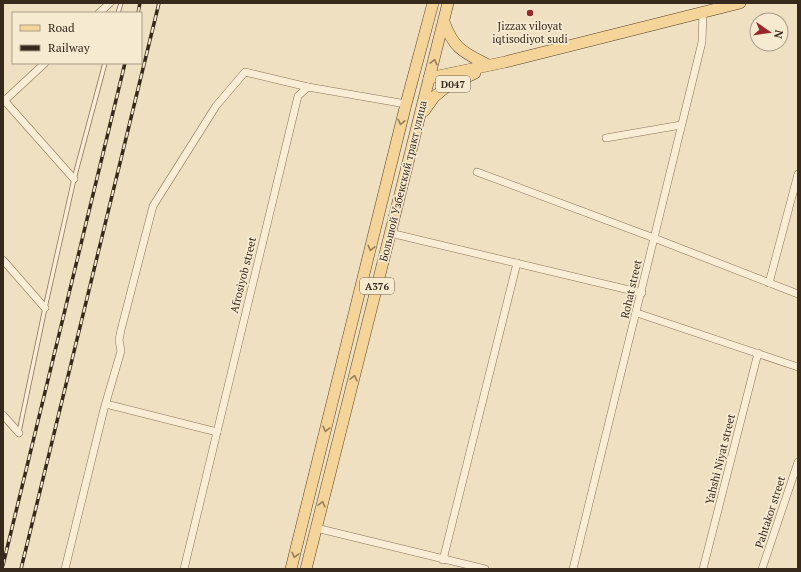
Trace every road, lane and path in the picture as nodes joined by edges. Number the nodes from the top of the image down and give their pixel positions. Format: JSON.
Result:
{"nodes":[{"id":1,"x":110,"y":3,"type":"edge"},
{"id":2,"x":433,"y":3,"type":"edge"},
{"id":3,"x":448,"y":3,"type":"edge"},
{"id":4,"x":740,"y":3,"type":"edge"},
{"id":5,"x":100,"y":12,"type":"edge"},
{"id":6,"x":703,"y":12,"type":"junction"},
{"id":7,"x":444,"y":22,"type":"junction"},
{"id":8,"x":44,"y":64,"type":"edge"},
{"id":9,"x":105,"y":64,"type":"edge"},
{"id":10,"x":492,"y":64,"type":"junction"},
{"id":11,"x":429,"y":78,"type":"junction"},
{"id":12,"x":308,"y":87,"type":"junction"},
{"id":13,"x":4,"y":100,"type":"edge"},
{"id":14,"x":406,"y":104,"type":"junction"},
{"id":15,"x":420,"y":116,"type":"junction"},
{"id":16,"x":681,"y":125,"type":"junction"},
{"id":17,"x":606,"y":138,"type":"dead end"},
{"id":18,"x":477,"y":172,"type":"dead end"},
{"id":19,"x":798,"y":174,"type":"edge"},
{"id":20,"x":74,"y":179,"type":"junction"},
{"id":21,"x":390,"y":233,"type":"junction"},
{"id":22,"x":654,"y":238,"type":"junction"},
{"id":23,"x":3,"y":260,"type":"edge"},
{"id":24,"x":517,"y":263,"type":"junction"},
{"id":25,"x":769,"y":283,"type":"junction"},
{"id":26,"x":642,"y":292,"type":"junction"},
{"id":27,"x":798,"y":294,"type":"edge"},
{"id":28,"x":45,"y":308,"type":"junction"},
{"id":29,"x":637,"y":313,"type":"junction"},
{"id":30,"x":758,"y":353,"type":"junction"},
{"id":31,"x":798,"y":367,"type":"edge"},
{"id":32,"x":106,"y":404,"type":"junction"},
{"id":33,"x":3,"y":415,"type":"edge"},
{"id":34,"x":217,"y":432,"type":"junction"},
{"id":35,"x":19,"y":434,"type":"joint"},
{"id":36,"x":798,"y":462,"type":"edge"},
{"id":37,"x":316,"y":528,"type":"junction"},
{"id":38,"x":443,"y":560,"type":"junction"},
{"id":39,"x":65,"y":569,"type":"edge"},
{"id":40,"x":184,"y":569,"type":"edge"},
{"id":41,"x":291,"y":569,"type":"edge"},
{"id":42,"x":306,"y":569,"type":"edge"},
{"id":43,"x":485,"y":569,"type":"edge"},
{"id":44,"x":573,"y":569,"type":"edge"},
{"id":45,"x":703,"y":569,"type":"edge"},
{"id":46,"x":762,"y":569,"type":"edge"}],
"edges":[{"from":1,"to":5,"type":"street"},
{"from":2,"to":14,"type":"main road","name":"Большой Узбекский тракт улица"},
{"from":3,"to":7,"type":"main road","name":"Большой Узбекский тракт улица","number":"A376"},
{"from":4,"to":6,"type":"main road","number":"D047"},
{"from":6,"to":10,"type":"main road","number":"D047"},
{"from":6,"to":16,"type":"street","name":"Rohat street"},
{"from":7,"to":10,"type":"main road"},
{"from":11,"to":7,"type":"main road","name":"Большой Узбекский тракт улица","number":"A376","one_way":true},
{"from":8,"to":13,"type":"street"},
{"from":9,"to":20,"type":"lane"},
{"from":10,"to":11,"type":"main road","number":"D047"},
{"from":10,"to":15,"type":"main road","number":"D047"},
{"from":11,"to":15,"type":"main road","name":"Большой Узбекский тракт улица","number":"A376"},
{"from":12,"to":14,"type":"street"},
{"from":12,"to":32,"type":"street"},
{"from":12,"to":34,"type":"street","name":"Afrosiyob street"},
{"from":13,"to":20,"type":"street"},
{"from":14,"to":41,"type":"main road","name":"Большой Узбекский тракт улица","one_way":true},
{"from":15,"to":21,"type":"main road","name":"Большой Узбекский тракт улица","number":"A376"},
{"from":16,"to":17,"type":"street"},
{"from":16,"to":22,"type":"street","name":"Rohat street"},
{"from":18,"to":22,"type":"street"},
{"from":19,"to":25,"type":"street"},
{"from":20,"to":28,"type":"lane"},
{"from":21,"to":24,"type":"street"},
{"from":37,"to":21,"type":"main road","name":"Большой Узбекский тракт улица","number":"A376","one_way":true},
{"from":22,"to":25,"type":"street"},
{"from":22,"to":26,"type":"street","name":"Rohat street"},
{"from":23,"to":28,"type":"street"},
{"from":24,"to":26,"type":"street"},
{"from":24,"to":38,"type":"street"},
{"from":25,"to":27,"type":"street"},
{"from":26,"to":29,"type":"street","name":"Rohat street"},
{"from":28,"to":35,"type":"lane"},
{"from":29,"to":30,"type":"street"},
{"from":29,"to":44,"type":"street","name":"Rohat street"},
{"from":30,"to":31,"type":"street"},
{"from":30,"to":45,"type":"street","name":"Yahshi Niyat street"},
{"from":32,"to":34,"type":"street"},
{"from":32,"to":39,"type":"street"},
{"from":33,"to":35,"type":"street"},
{"from":34,"to":40,"type":"street","name":"Afrosiyob street"},
{"from":36,"to":46,"type":"street","name":"Pahtakor street"},
{"from":37,"to":38,"type":"street"},
{"from":37,"to":42,"type":"main road","name":"Большой Узбекский тракт улица","number":"A376"},
{"from":38,"to":43,"type":"street"}]}
